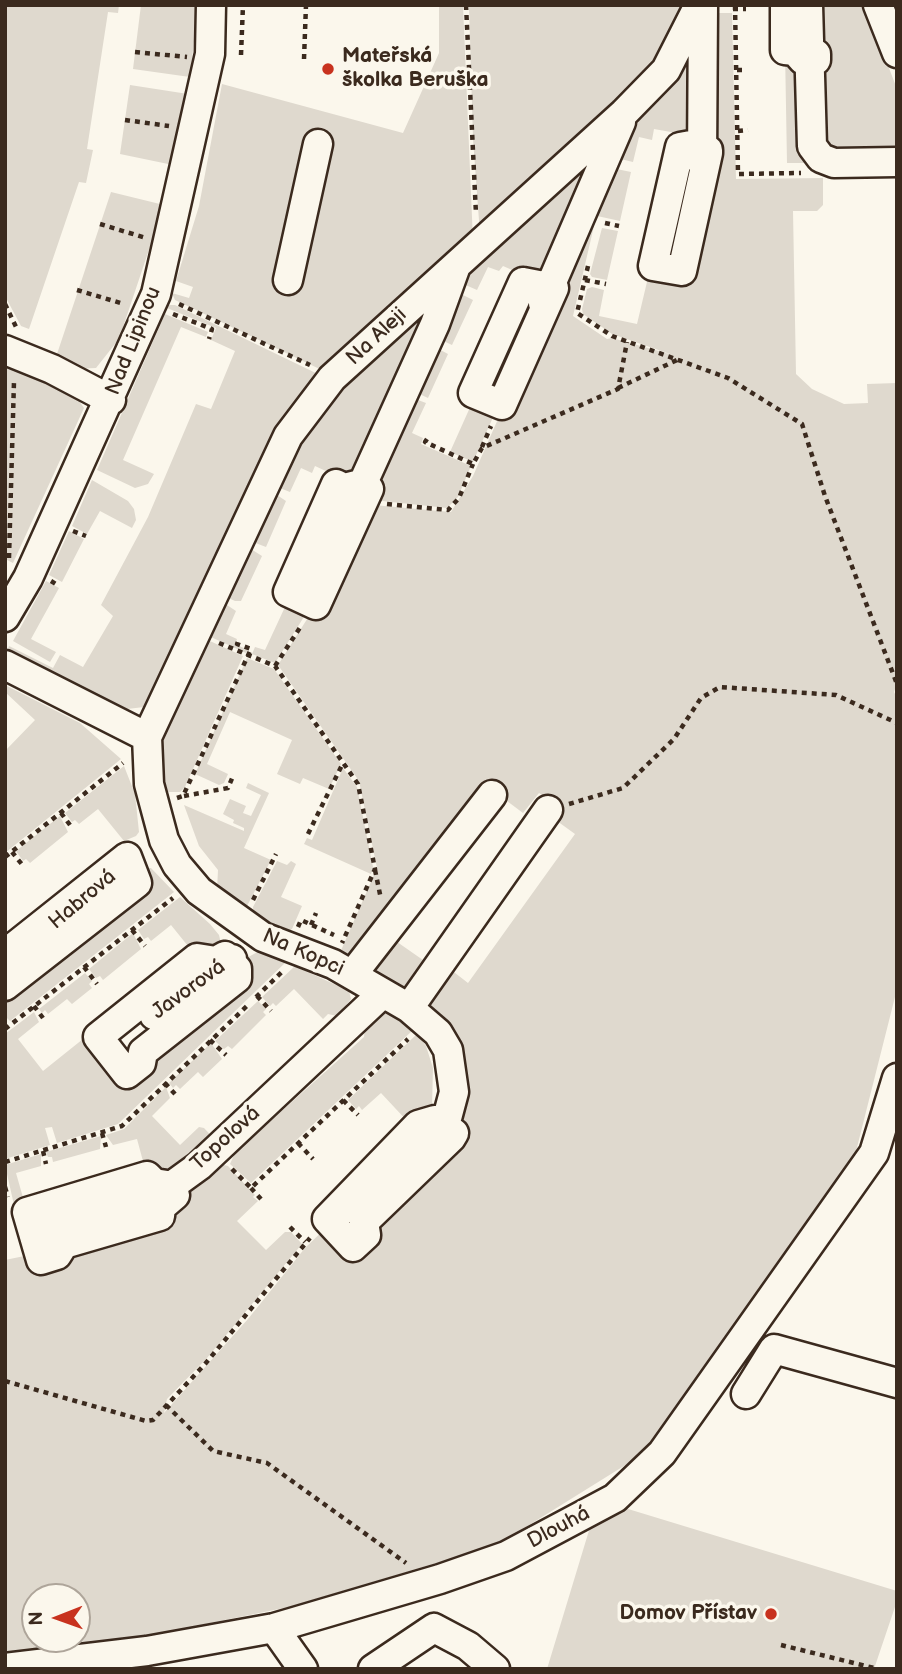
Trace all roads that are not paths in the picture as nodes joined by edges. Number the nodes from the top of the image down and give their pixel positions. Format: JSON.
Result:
{"nodes":[{"id":1,"x":211,"y":5,"type":"edge"},
{"id":2,"x":701,"y":5,"type":"edge"},
{"id":3,"x":785,"y":5,"type":"edge"},
{"id":4,"x":808,"y":5,"type":"edge"},
{"id":5,"x":815,"y":5,"type":"edge"},
{"id":6,"x":878,"y":5,"type":"edge"},
{"id":7,"x":897,"y":53,"type":"edge"},
{"id":8,"x":810,"y":60,"type":"junction"},
{"id":9,"x":624,"y":113,"type":"junction"},
{"id":10,"x":317,"y":144,"type":"dead end"},
{"id":11,"x":897,"y":162,"type":"edge"},
{"id":12,"x":467,"y":254,"type":"junction"},
{"id":13,"x":676,"y":266,"type":"dead end"},
{"id":14,"x":288,"y":280,"type":"dead end"},
{"id":15,"x":10,"y":352,"type":"edge"},
{"id":16,"x":500,"y":398,"type":"dead end"},
{"id":17,"x":111,"y":400,"type":"junction"},
{"id":18,"x":312,"y":602,"type":"road end"},
{"id":19,"x":5,"y":617,"type":"edge"},
{"id":20,"x":5,"y":665,"type":"edge"},
{"id":21,"x":147,"y":737,"type":"junction"},
{"id":22,"x":492,"y":795,"type":"dead end"},
{"id":23,"x":548,"y":810,"type":"road end"},
{"id":24,"x":164,"y":840,"type":"junction"},
{"id":25,"x":129,"y":861,"type":"junction"},
{"id":26,"x":252,"y":930,"type":"junction"},
{"id":27,"x":5,"y":954,"type":"edge"},
{"id":28,"x":229,"y":961,"type":"junction"},
{"id":29,"x":5,"y":965,"type":"edge"},
{"id":30,"x":343,"y":970,"type":"junction"},
{"id":31,"x":5,"y":986,"type":"edge"},
{"id":32,"x":382,"y":994,"type":"junction"},
{"id":33,"x":417,"y":1014,"type":"junction"},
{"id":34,"x":115,"y":1043,"type":"dead end"},
{"id":35,"x":897,"y":1078,"type":"edge"},
{"id":36,"x":169,"y":1188,"type":"junction"},
{"id":37,"x":331,"y":1221,"type":"road end"},
{"id":38,"x":39,"y":1230,"type":"dead end"},
{"id":39,"x":897,"y":1383,"type":"edge"},
{"id":40,"x":746,"y":1394,"type":"dead end"},
{"id":41,"x":274,"y":1628,"type":"junction"},
{"id":42,"x":5,"y":1668,"type":"edge"},
{"id":43,"x":303,"y":1669,"type":"edge"},
{"id":44,"x":373,"y":1669,"type":"edge"},
{"id":45,"x":495,"y":1669,"type":"edge"}],
"edges":[{"from":1,"to":17,"type":"street","name":"Nad Lipinou"},
{"from":2,"to":9,"type":"street","name":"Na Aleji"},
{"from":2,"to":13,"type":"street"},
{"from":3,"to":8,"type":"street"},
{"from":4,"to":8,"type":"street"},
{"from":5,"to":8,"type":"street"},
{"from":6,"to":7,"type":"street"},
{"from":8,"to":11,"type":"street"},
{"from":9,"to":12,"type":"street","name":"Na Aleji"},
{"from":9,"to":16,"type":"street"},
{"from":10,"to":14,"type":"street"},
{"from":12,"to":18,"type":"street"},
{"from":12,"to":21,"type":"street","name":"Na Aleji"},
{"from":15,"to":17,"type":"street"},
{"from":17,"to":19,"type":"street","name":"Nad Lipinou"},
{"from":20,"to":21,"type":"street"},
{"from":21,"to":24,"type":"street","name":"Na Kopci"},
{"from":22,"to":30,"type":"street"},
{"from":23,"to":33,"type":"street"},
{"from":24,"to":25,"type":"street","name":"Habrová"},
{"from":24,"to":26,"type":"street","name":"Na Kopci"},
{"from":25,"to":27,"type":"street"},
{"from":25,"to":29,"type":"street","name":"Habrová"},
{"from":25,"to":31,"type":"street"},
{"from":26,"to":28,"type":"street","name":"Javorová"},
{"from":26,"to":30,"type":"street","name":"Na Kopci"},
{"from":28,"to":28,"type":"street"},
{"from":28,"to":34,"type":"street","name":"Javorová"},
{"from":30,"to":32,"type":"street","name":"Na Kopci"},
{"from":32,"to":33,"type":"street","name":"Na Kopci"},
{"from":32,"to":36,"type":"street","name":"Topolová"},
{"from":33,"to":37,"type":"street","name":"Na Kopci"},
{"from":35,"to":41,"type":"street","name":"Dlouhá"},
{"from":36,"to":36,"type":"street"},
{"from":36,"to":38,"type":"street","name":"Topolová"},
{"from":39,"to":40,"type":"street"},
{"from":41,"to":42,"type":"street","name":"Dlouhá"},
{"from":41,"to":43,"type":"street"},
{"from":44,"to":45,"type":"street"}]}
